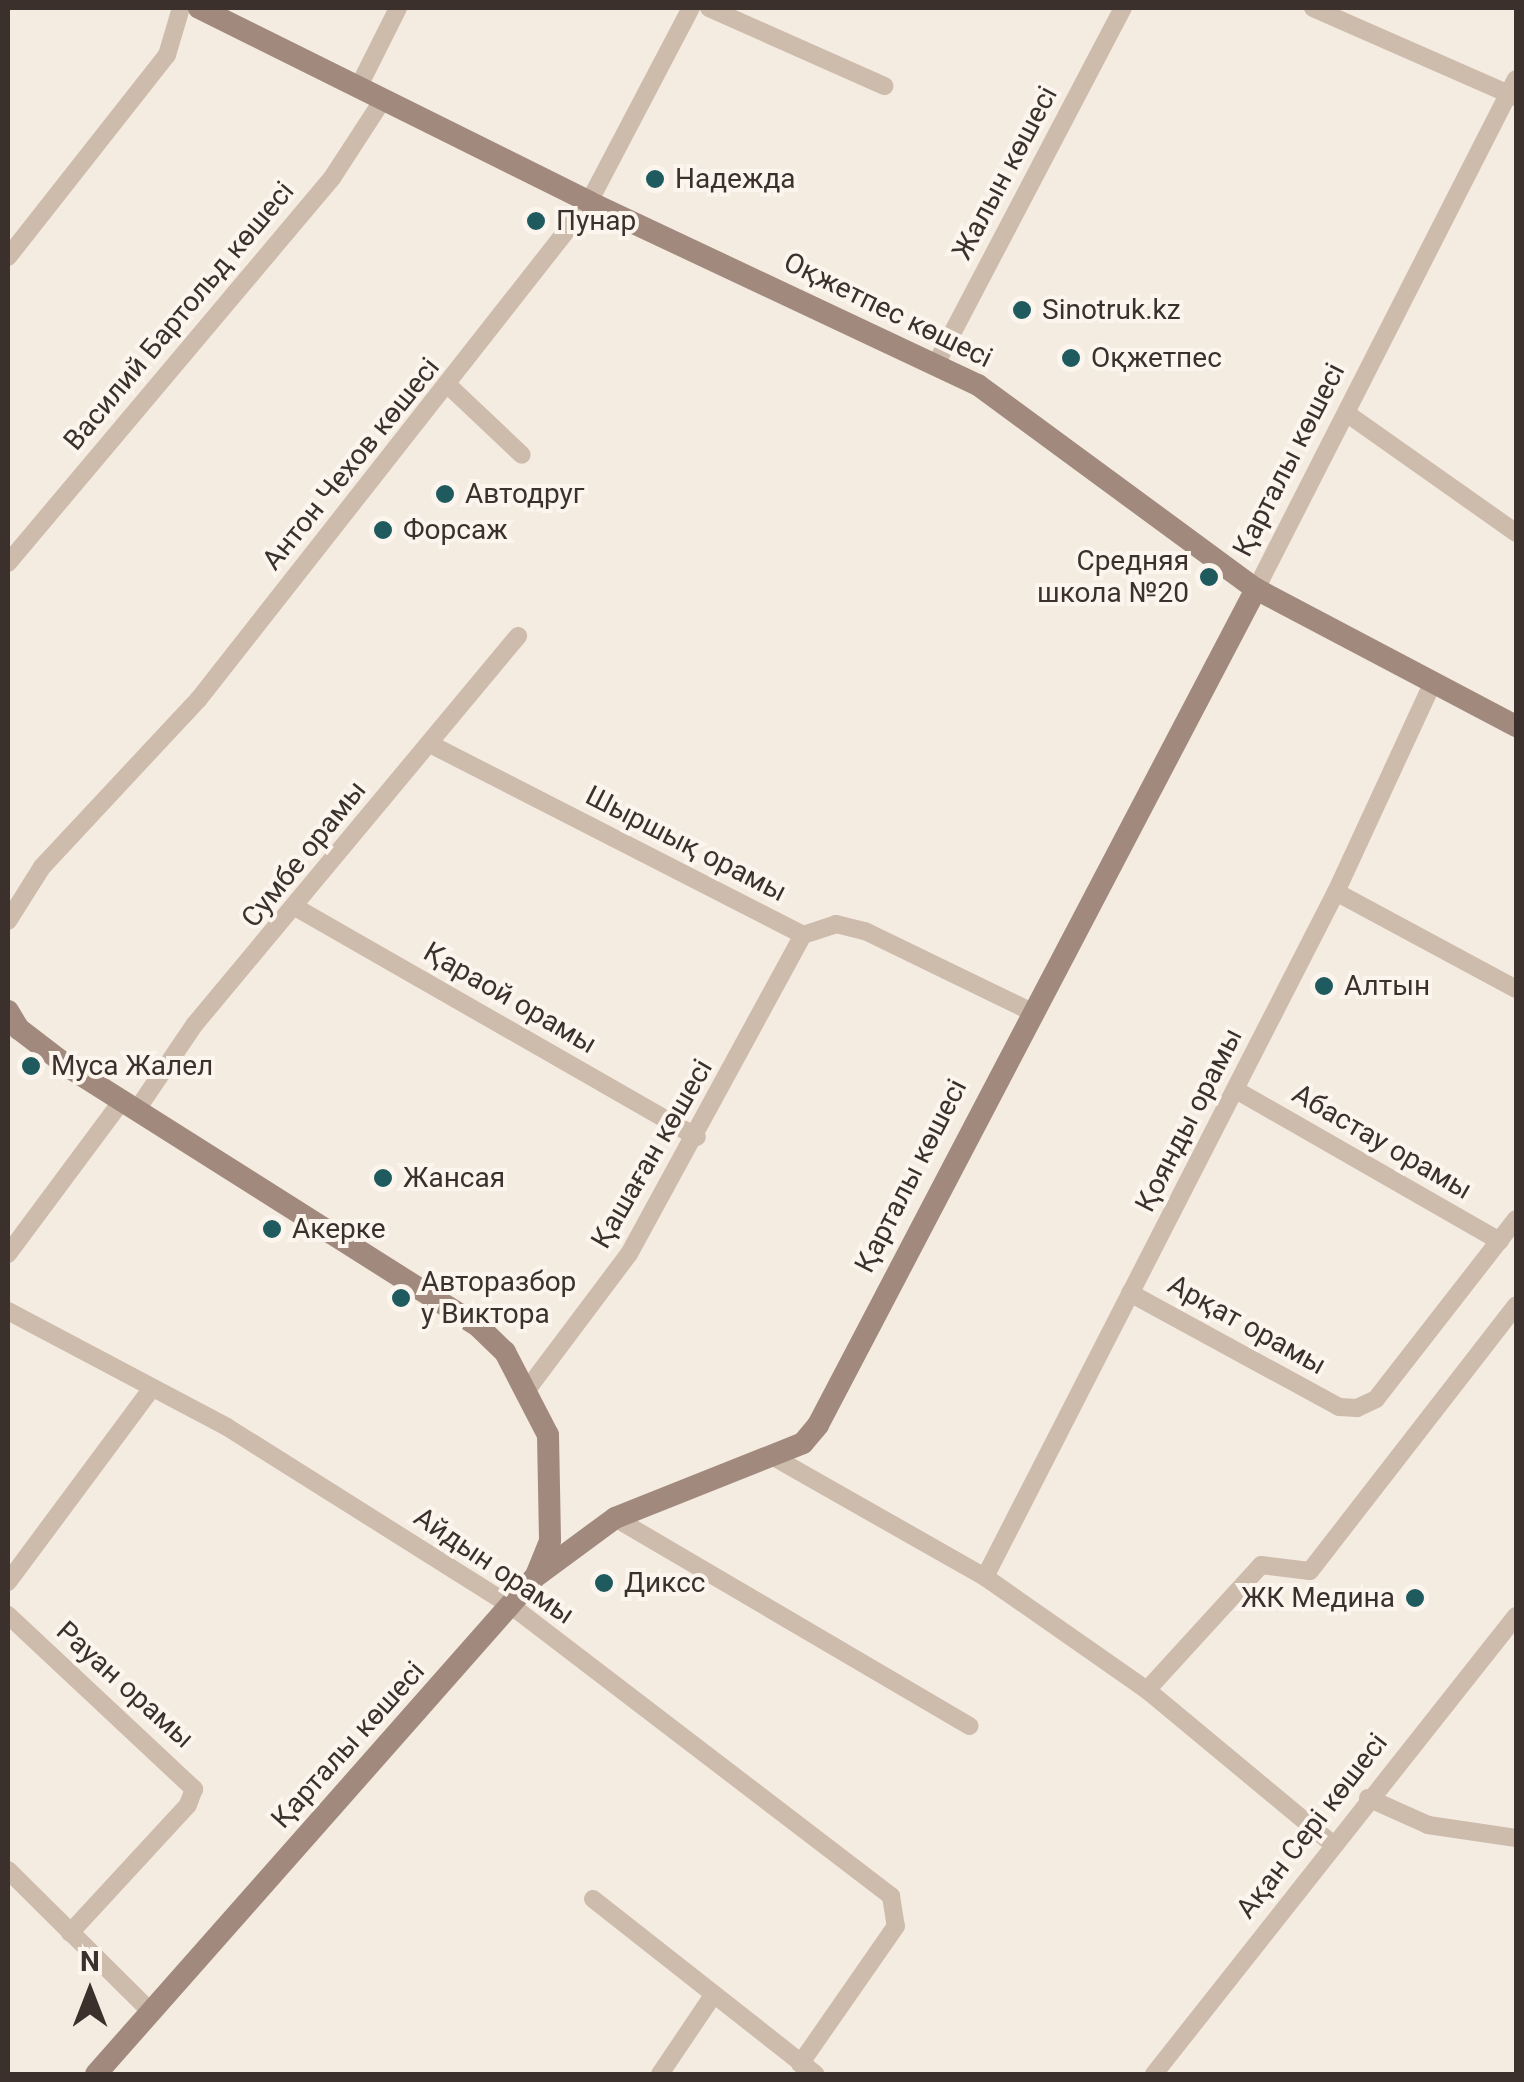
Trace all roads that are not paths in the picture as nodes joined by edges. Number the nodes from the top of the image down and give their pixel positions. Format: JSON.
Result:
{"nodes":[{"id":1,"x":181,"y":8,"type":"edge"},
{"id":2,"x":200,"y":8,"type":"edge"},
{"id":3,"x":398,"y":8,"type":"edge"},
{"id":4,"x":691,"y":8,"type":"edge"},
{"id":5,"x":709,"y":8,"type":"edge"},
{"id":6,"x":1123,"y":8,"type":"edge"},
{"id":7,"x":1313,"y":8,"type":"edge"},
{"id":8,"x":359,"y":86,"type":"junction"},
{"id":9,"x":884,"y":86,"type":"dead end"},
{"id":10,"x":1514,"y":90,"type":"edge"},
{"id":11,"x":384,"y":98,"type":"junction"},
{"id":12,"x":589,"y":202,"type":"junction"},
{"id":13,"x":8,"y":257,"type":"edge"},
{"id":14,"x":936,"y":364,"type":"junction"},
{"id":15,"x":449,"y":386,"type":"junction"},
{"id":16,"x":1349,"y":415,"type":"junction"},
{"id":17,"x":522,"y":455,"type":"dead end"},
{"id":18,"x":1516,"y":533,"type":"edge"},
{"id":19,"x":8,"y":564,"type":"edge"},
{"id":20,"x":1256,"y":589,"type":"junction"},
{"id":21,"x":518,"y":636,"type":"dead end"},
{"id":22,"x":1432,"y":684,"type":"junction"},
{"id":23,"x":1516,"y":726,"type":"edge"},
{"id":24,"x":430,"y":744,"type":"junction"},
{"id":25,"x":1336,"y":892,"type":"junction"},
{"id":26,"x":296,"y":907,"type":"junction"},
{"id":27,"x":8,"y":921,"type":"edge"},
{"id":28,"x":803,"y":935,"type":"junction"},
{"id":29,"x":1516,"y":989,"type":"edge"},
{"id":30,"x":1030,"y":1010,"type":"junction"},
{"id":31,"x":8,"y":1011,"type":"edge"},
{"id":32,"x":1236,"y":1090,"type":"junction"},
{"id":33,"x":129,"y":1106,"type":"junction"},
{"id":34,"x":697,"y":1137,"type":"junction"},
{"id":35,"x":1516,"y":1219,"type":"edge"},
{"id":36,"x":1500,"y":1242,"type":"junction"},
{"id":37,"x":8,"y":1254,"type":"edge"},
{"id":38,"x":1130,"y":1292,"type":"junction"},
{"id":39,"x":1516,"y":1306,"type":"edge"},
{"id":40,"x":8,"y":1311,"type":"edge"},
{"id":41,"x":529,"y":1388,"type":"junction"},
{"id":42,"x":150,"y":1391,"type":"junction"},
{"id":43,"x":770,"y":1455,"type":"junction"},
{"id":44,"x":615,"y":1518,"type":"junction"},
{"id":45,"x":536,"y":1577,"type":"junction"},
{"id":46,"x":985,"y":1578,"type":"junction"},
{"id":47,"x":8,"y":1582,"type":"edge"},
{"id":48,"x":513,"y":1607,"type":"junction"},
{"id":49,"x":8,"y":1615,"type":"edge"},
{"id":50,"x":1516,"y":1616,"type":"edge"},
{"id":51,"x":1147,"y":1690,"type":"junction"},
{"id":52,"x":969,"y":1726,"type":"dead end"},
{"id":53,"x":1368,"y":1798,"type":"junction"},
{"id":54,"x":1516,"y":1838,"type":"edge"},
{"id":55,"x":1331,"y":1843,"type":"junction"},
{"id":56,"x":8,"y":1870,"type":"edge"},
{"id":57,"x":593,"y":1899,"type":"dead end"},
{"id":58,"x":70,"y":1933,"type":"junction"},
{"id":59,"x":712,"y":1997,"type":"junction"},
{"id":60,"x":149,"y":2010,"type":"junction"},
{"id":61,"x":808,"y":2069,"type":"edge"},
{"id":62,"x":96,"y":2074,"type":"edge"},
{"id":63,"x":660,"y":2074,"type":"edge"},
{"id":64,"x":1154,"y":2074,"type":"edge"}],
"edges":[{"from":1,"to":13,"type":"street"},
{"from":2,"to":8,"type":"street","name":"Оқжетпес көшесі"},
{"from":3,"to":8,"type":"street"},
{"from":4,"to":12,"type":"street","name":"Антон Чехов көшесі"},
{"from":5,"to":9,"type":"street"},
{"from":6,"to":14,"type":"street","name":"Жалын көшесі"},
{"from":7,"to":10,"type":"street"},
{"from":8,"to":11,"type":"street","name":"Оқжетпес көшесі"},
{"from":10,"to":16,"type":"street","name":"Қарталы көшесі"},
{"from":11,"to":12,"type":"street","name":"Оқжетпес көшесі"},
{"from":11,"to":19,"type":"street","name":"Василий Бартольд көшесі"},
{"from":12,"to":14,"type":"street","name":"Оқжетпес көшесі"},
{"from":12,"to":15,"type":"street","name":"Антон Чехов көшесі"},
{"from":14,"to":20,"type":"street","name":"Оқжетпес көшесі"},
{"from":15,"to":17,"type":"street"},
{"from":15,"to":27,"type":"street","name":"Антон Чехов көшесі"},
{"from":16,"to":18,"type":"street"},
{"from":16,"to":20,"type":"street","name":"Қарталы көшесі"},
{"from":20,"to":22,"type":"street","name":"Оқжетпес көшесі"},
{"from":20,"to":30,"type":"street","name":"Қарталы көшесі"},
{"from":21,"to":24,"type":"street","name":"Сумбе орамы"},
{"from":22,"to":23,"type":"street","name":"Оқжетпес көшесі"},
{"from":22,"to":25,"type":"street","name":"Қоянды орамы"},
{"from":24,"to":26,"type":"street","name":"Сумбе орамы"},
{"from":24,"to":28,"type":"street","name":"Шыршық орамы"},
{"from":25,"to":29,"type":"street"},
{"from":25,"to":32,"type":"street","name":"Қоянды орамы"},
{"from":26,"to":33,"type":"street","name":"Сумбе орамы"},
{"from":26,"to":34,"type":"street","name":"Қараой орамы"},
{"from":28,"to":30,"type":"street","name":"Шыршық орамы"},
{"from":28,"to":34,"type":"street","name":"Қашаған көшесі"},
{"from":30,"to":43,"type":"street","name":"Қарталы көшесі"},
{"from":31,"to":33,"type":"street"},
{"from":32,"to":36,"type":"street","name":"Абастау орамы"},
{"from":32,"to":38,"type":"street","name":"Қоянды орамы"},
{"from":33,"to":37,"type":"street","name":"Сумбе орамы"},
{"from":33,"to":41,"type":"street"},
{"from":34,"to":41,"type":"street","name":"Қашаған көшесі"},
{"from":35,"to":36,"type":"street"},
{"from":36,"to":38,"type":"street","name":"Арқат орамы"},
{"from":38,"to":46,"type":"street","name":"Қоянды орамы"},
{"from":39,"to":51,"type":"street"},
{"from":40,"to":42,"type":"street","name":"Айдын орамы"},
{"from":41,"to":45,"type":"street"},
{"from":42,"to":47,"type":"street"},
{"from":42,"to":48,"type":"street","name":"Айдын орамы"},
{"from":43,"to":44,"type":"street","name":"Қарталы көшесі"},
{"from":43,"to":46,"type":"street"},
{"from":44,"to":45,"type":"street","name":"Қарталы көшесі"},
{"from":44,"to":52,"type":"street"},
{"from":45,"to":48,"type":"street","name":"Қарталы көшесі"},
{"from":46,"to":51,"type":"street"},
{"from":48,"to":60,"type":"street","name":"Қарталы көшесі"},
{"from":48,"to":61,"type":"street","name":"Айдын орамы"},
{"from":49,"to":58,"type":"street","name":"Рауан орамы"},
{"from":50,"to":53,"type":"street","name":"Ақан Сері көшесі"},
{"from":51,"to":55,"type":"street"},
{"from":53,"to":54,"type":"street"},
{"from":53,"to":55,"type":"street","name":"Ақан Сері көшесі"},
{"from":55,"to":64,"type":"street","name":"Ақан Сері көшесі"},
{"from":56,"to":58,"type":"street"},
{"from":57,"to":59,"type":"street"},
{"from":58,"to":60,"type":"street"},
{"from":59,"to":61,"type":"street"},
{"from":59,"to":63,"type":"street"},
{"from":60,"to":62,"type":"street","name":"Қарталы көшесі"}]}
